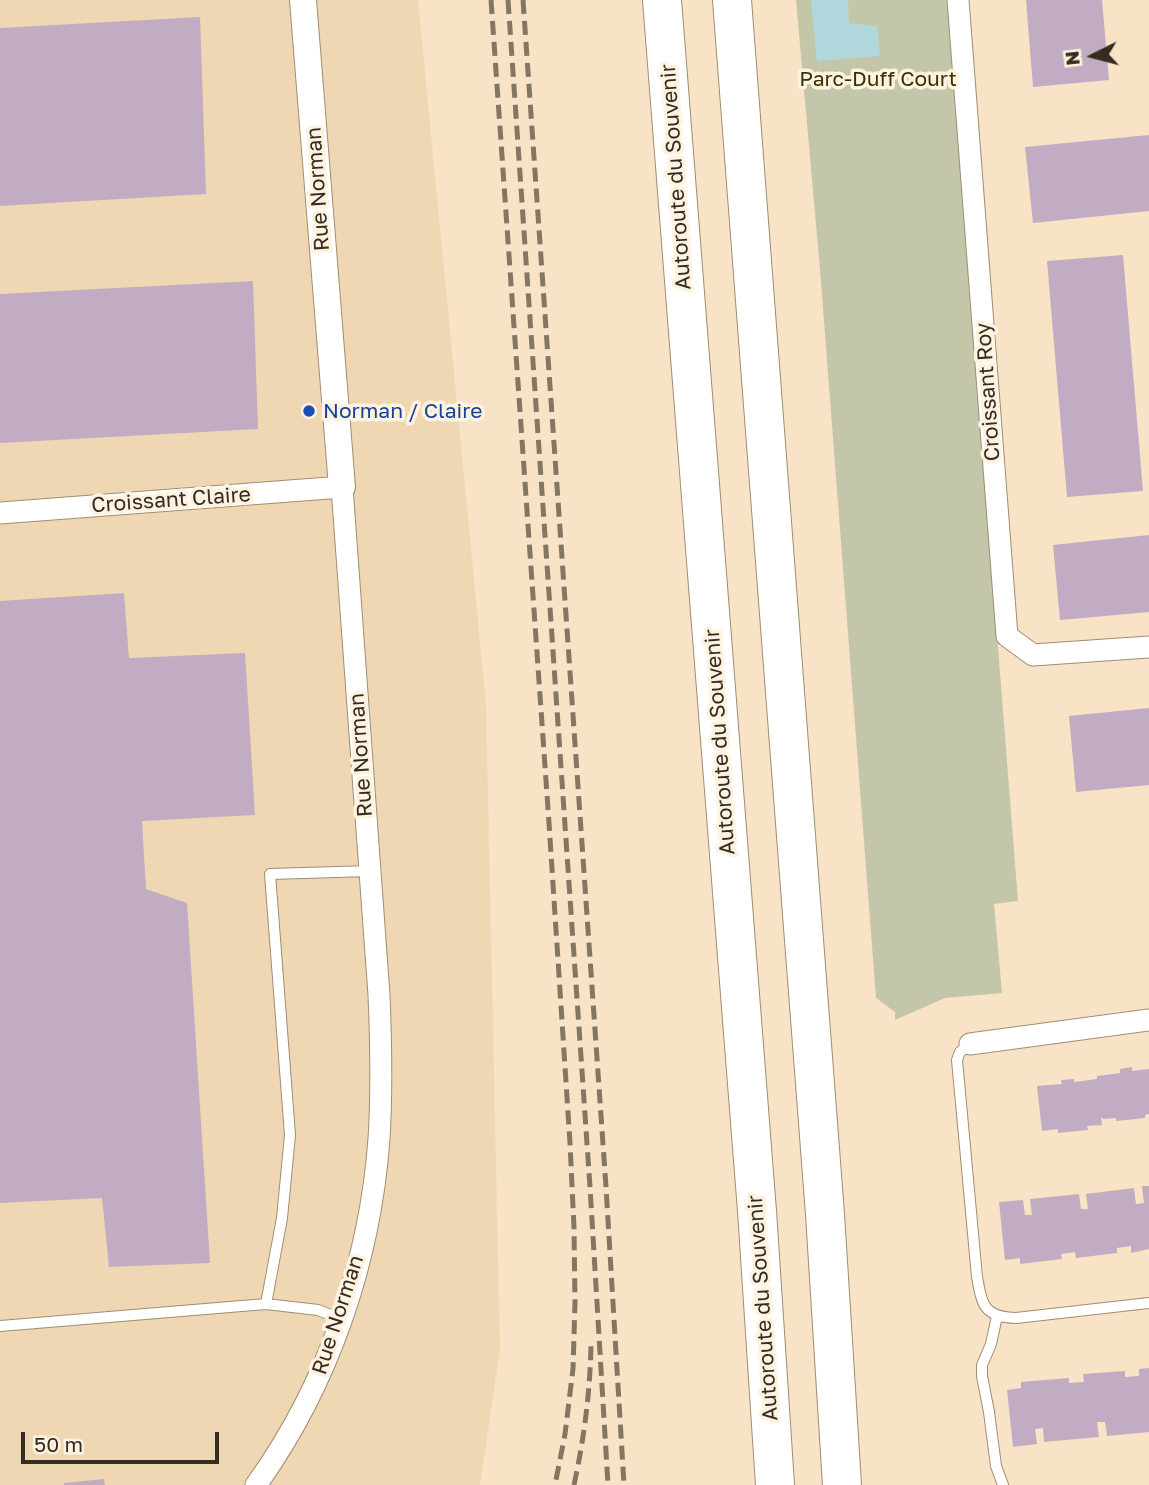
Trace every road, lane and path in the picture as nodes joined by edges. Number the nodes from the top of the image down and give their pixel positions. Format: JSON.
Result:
{"nodes":[{"id":1,"x":303,"y":0,"type":"edge"},
{"id":2,"x":662,"y":0,"type":"edge"},
{"id":3,"x":732,"y":0,"type":"edge"},
{"id":4,"x":958,"y":0,"type":"edge"},
{"id":5,"x":342,"y":487,"type":"junction"},
{"id":6,"x":0,"y":513,"type":"edge"},
{"id":7,"x":1149,"y":647,"type":"edge"},
{"id":8,"x":370,"y":871,"type":"junction"},
{"id":9,"x":1149,"y":1020,"type":"edge"},
{"id":10,"x":970,"y":1044,"type":"joint"},
{"id":11,"x":1149,"y":1303,"type":"edge"},
{"id":12,"x":266,"y":1304,"type":"junction"},
{"id":13,"x":997,"y":1316,"type":"junction"},
{"id":14,"x":341,"y":1319,"type":"junction"},
{"id":15,"x":0,"y":1326,"type":"edge"},
{"id":16,"x":256,"y":1485,"type":"edge"},
{"id":17,"x":775,"y":1485,"type":"edge"},
{"id":18,"x":842,"y":1485,"type":"edge"},
{"id":19,"x":1003,"y":1485,"type":"edge"}],
"edges":[{"from":1,"to":5,"type":"street","name":"Rue Norman"},
{"from":2,"to":17,"type":"highway","name":"Autoroute du Souvenir"},
{"from":3,"to":18,"type":"highway"},
{"from":4,"to":7,"type":"street","name":"Croissant Roy"},
{"from":5,"to":6,"type":"street","name":"Croissant Claire"},
{"from":5,"to":8,"type":"street","name":"Rue Norman"},
{"from":8,"to":12,"type":"lane"},
{"from":8,"to":14,"type":"street","name":"Rue Norman"},
{"from":9,"to":10,"type":"street"},
{"from":10,"to":13,"type":"lane"},
{"from":11,"to":13,"type":"lane"},
{"from":12,"to":14,"type":"lane"},
{"from":12,"to":15,"type":"lane"},
{"from":13,"to":19,"type":"lane"},
{"from":14,"to":16,"type":"street","name":"Rue Norman"}]}
